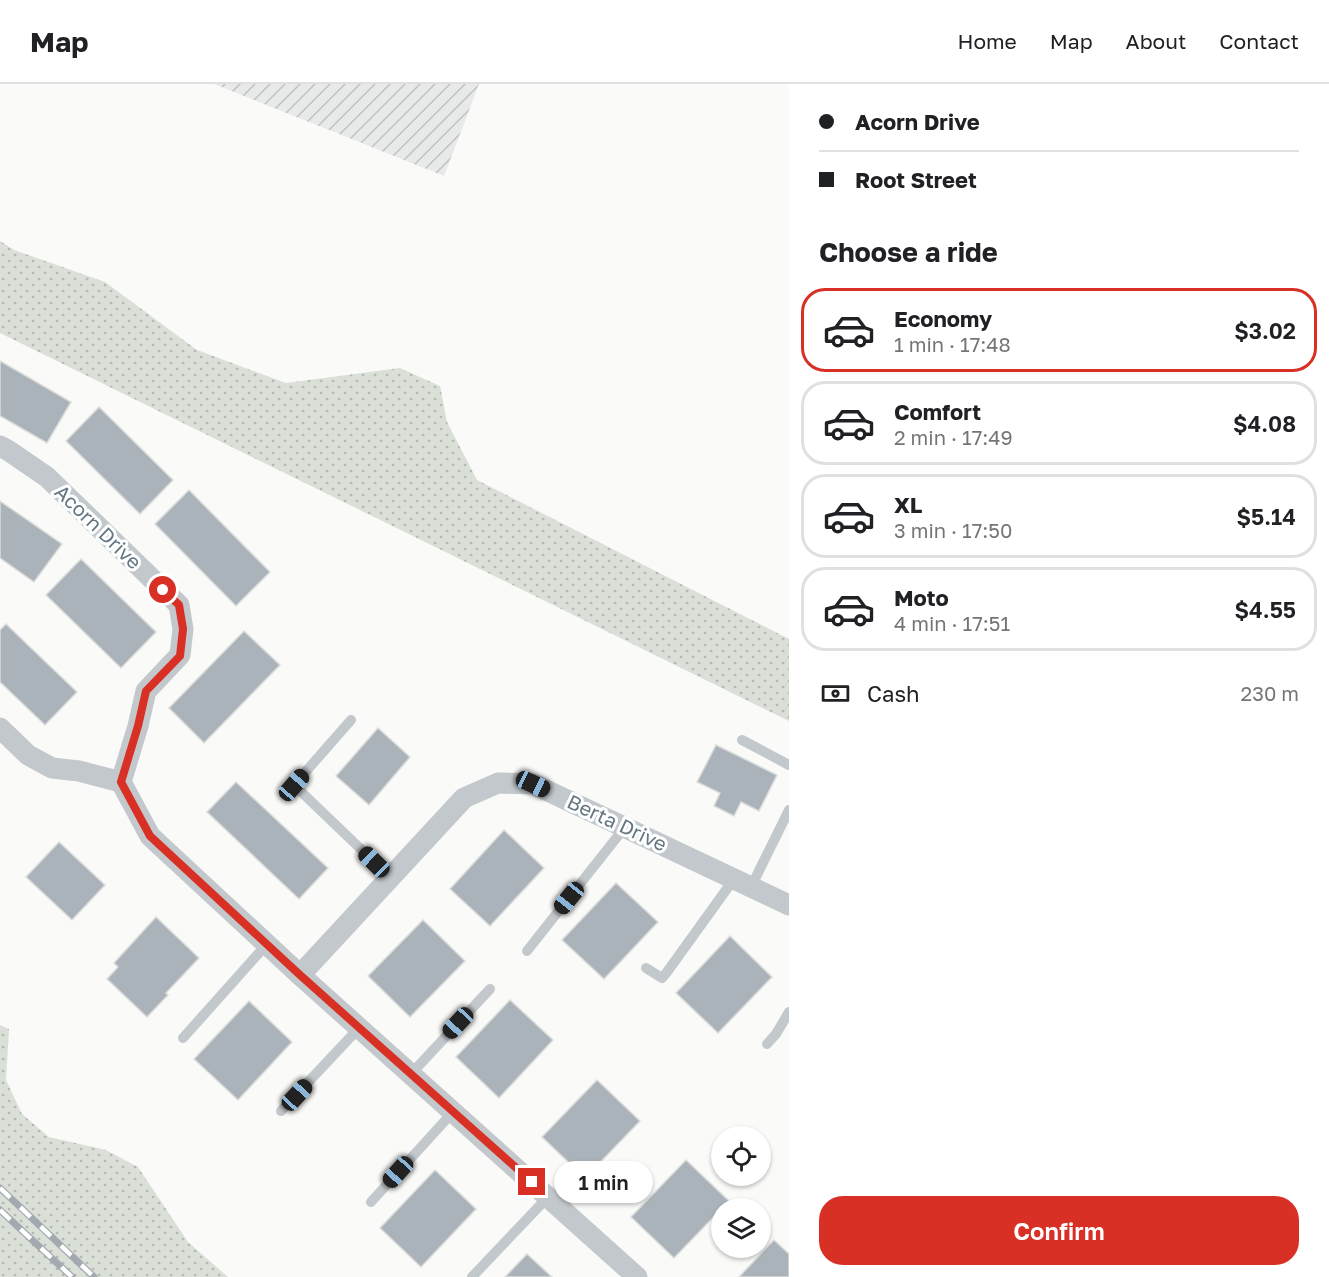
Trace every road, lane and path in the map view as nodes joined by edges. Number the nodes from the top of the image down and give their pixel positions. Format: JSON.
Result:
{"nodes":[{"id":1,"x":0,"y":446,"type":"edge"},
{"id":2,"x":351,"y":720,"type":"dead end"},
{"id":3,"x":0,"y":728,"type":"edge"},
{"id":4,"x":742,"y":740,"type":"dead end"},
{"id":5,"x":789,"y":765,"type":"edge"},
{"id":6,"x":121,"y":782,"type":"junction"},
{"id":7,"x":789,"y":810,"type":"edge"},
{"id":8,"x":625,"y":827,"type":"junction"},
{"id":9,"x":390,"y":877,"type":"junction"},
{"id":10,"x":743,"y":883,"type":"junction"},
{"id":11,"x":789,"y":905,"type":"edge"},
{"id":12,"x":267,"y":944,"type":"junction"},
{"id":13,"x":527,"y":951,"type":"dead end"},
{"id":14,"x":646,"y":968,"type":"dead end"},
{"id":15,"x":300,"y":975,"type":"junction"},
{"id":16,"x":490,"y":990,"type":"dead end"},
{"id":17,"x":789,"y":1012,"type":"edge"},
{"id":18,"x":359,"y":1028,"type":"junction"},
{"id":19,"x":183,"y":1038,"type":"dead end"},
{"id":20,"x":766,"y":1044,"type":"dead end"},
{"id":21,"x":411,"y":1074,"type":"junction"},
{"id":22,"x":282,"y":1111,"type":"dead end"},
{"id":23,"x":453,"y":1112,"type":"junction"},
{"id":24,"x":548,"y":1197,"type":"junction"},
{"id":25,"x":371,"y":1202,"type":"dead end"},
{"id":26,"x":472,"y":1277,"type":"edge"},
{"id":27,"x":637,"y":1277,"type":"edge"}],
"edges":[{"from":1,"to":6,"type":"street","name":"Acorn Drive"},
{"from":2,"to":9,"type":"lane"},
{"from":3,"to":6,"type":"street"},
{"from":4,"to":5,"type":"lane"},
{"from":6,"to":12,"type":"street"},
{"from":7,"to":10,"type":"lane"},
{"from":8,"to":9,"type":"street","name":"Berta Drive"},
{"from":8,"to":10,"type":"street","name":"Berta Drive"},
{"from":8,"to":13,"type":"lane"},
{"from":9,"to":15,"type":"street","name":"Berta Drive"},
{"from":10,"to":11,"type":"street","name":"Berta Drive"},
{"from":10,"to":14,"type":"lane"},
{"from":12,"to":15,"type":"street"},
{"from":12,"to":19,"type":"lane"},
{"from":15,"to":18,"type":"street"},
{"from":16,"to":21,"type":"lane"},
{"from":17,"to":20,"type":"lane"},
{"from":18,"to":21,"type":"street"},
{"from":18,"to":22,"type":"lane"},
{"from":21,"to":23,"type":"street"},
{"from":23,"to":24,"type":"street"},
{"from":23,"to":25,"type":"lane"},
{"from":24,"to":26,"type":"lane"},
{"from":24,"to":27,"type":"street"}]}
